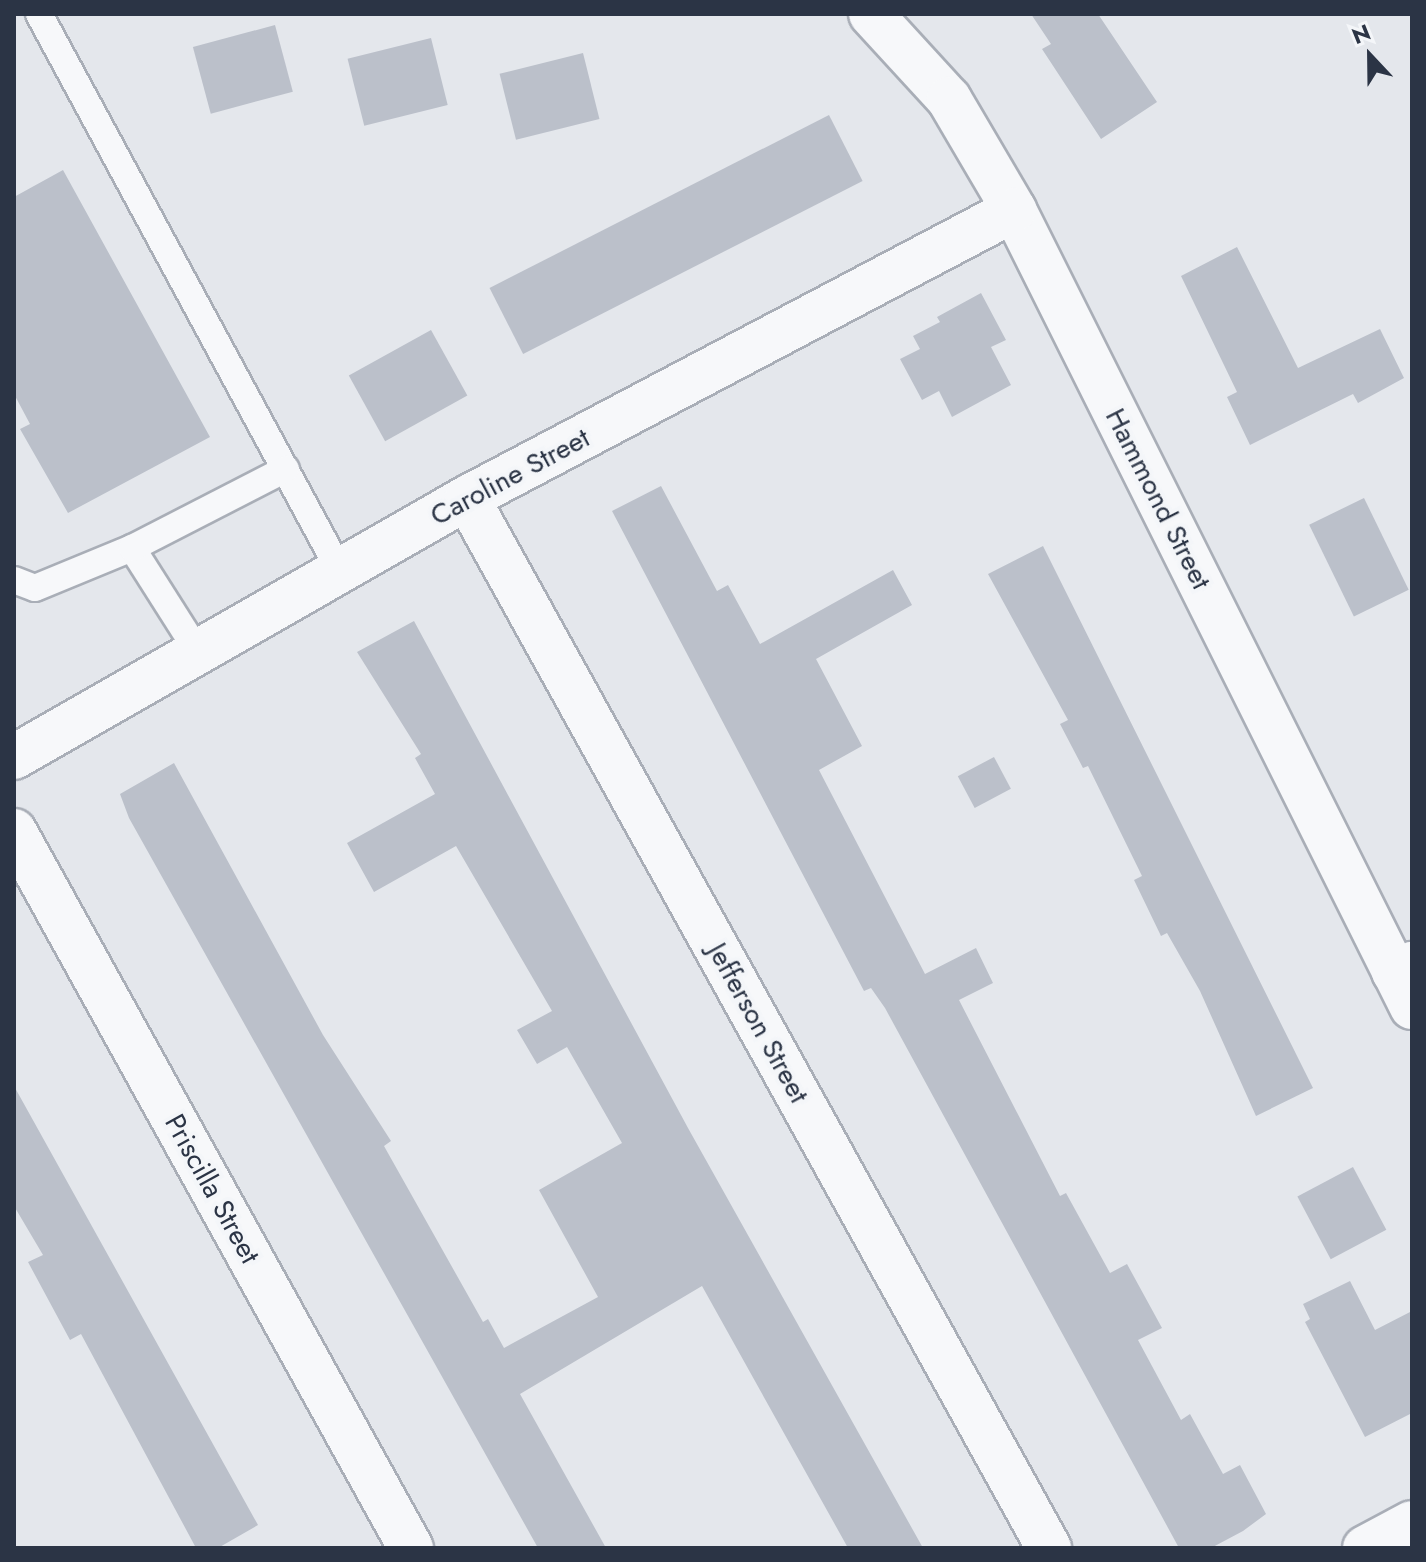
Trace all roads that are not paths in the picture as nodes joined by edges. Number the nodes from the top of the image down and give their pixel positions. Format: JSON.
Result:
{"nodes":[{"id":1,"x":39,"y":14,"type":"edge"},
{"id":2,"x":871,"y":14,"type":"edge"},
{"id":3,"x":1014,"y":210,"type":"junction"},
{"id":4,"x":286,"y":469,"type":"junction"},
{"id":5,"x":467,"y":498,"type":"junction"},
{"id":6,"x":132,"y":548,"type":"junction"},
{"id":7,"x":340,"y":571,"type":"junction"},
{"id":8,"x":14,"y":580,"type":"edge"},
{"id":9,"x":198,"y":652,"type":"junction"},
{"id":10,"x":14,"y":757,"type":"edge"},
{"id":11,"x":14,"y":831,"type":"edge"},
{"id":12,"x":1406,"y":981,"type":"edge"},
{"id":13,"x":1412,"y":1523,"type":"edge"},
{"id":14,"x":411,"y":1548,"type":"edge"},
{"id":15,"x":1049,"y":1548,"type":"edge"},
{"id":16,"x":1365,"y":1548,"type":"edge"}],
"edges":[{"from":1,"to":4,"type":"lane"},
{"from":2,"to":3,"type":"street","name":"Hammond Street"},
{"from":3,"to":5,"type":"street","name":"Caroline Street"},
{"from":3,"to":12,"type":"street","name":"Hammond Street"},
{"from":4,"to":6,"type":"lane"},
{"from":4,"to":7,"type":"lane"},
{"from":5,"to":7,"type":"street","name":"Caroline Street"},
{"from":5,"to":15,"type":"street","name":"Jefferson Street"},
{"from":6,"to":8,"type":"lane"},
{"from":6,"to":9,"type":"lane"},
{"from":7,"to":9,"type":"street","name":"Caroline Street"},
{"from":9,"to":10,"type":"street","name":"Caroline Street"},
{"from":11,"to":14,"type":"street","name":"Priscilla Street"},
{"from":13,"to":16,"type":"street"}]}
